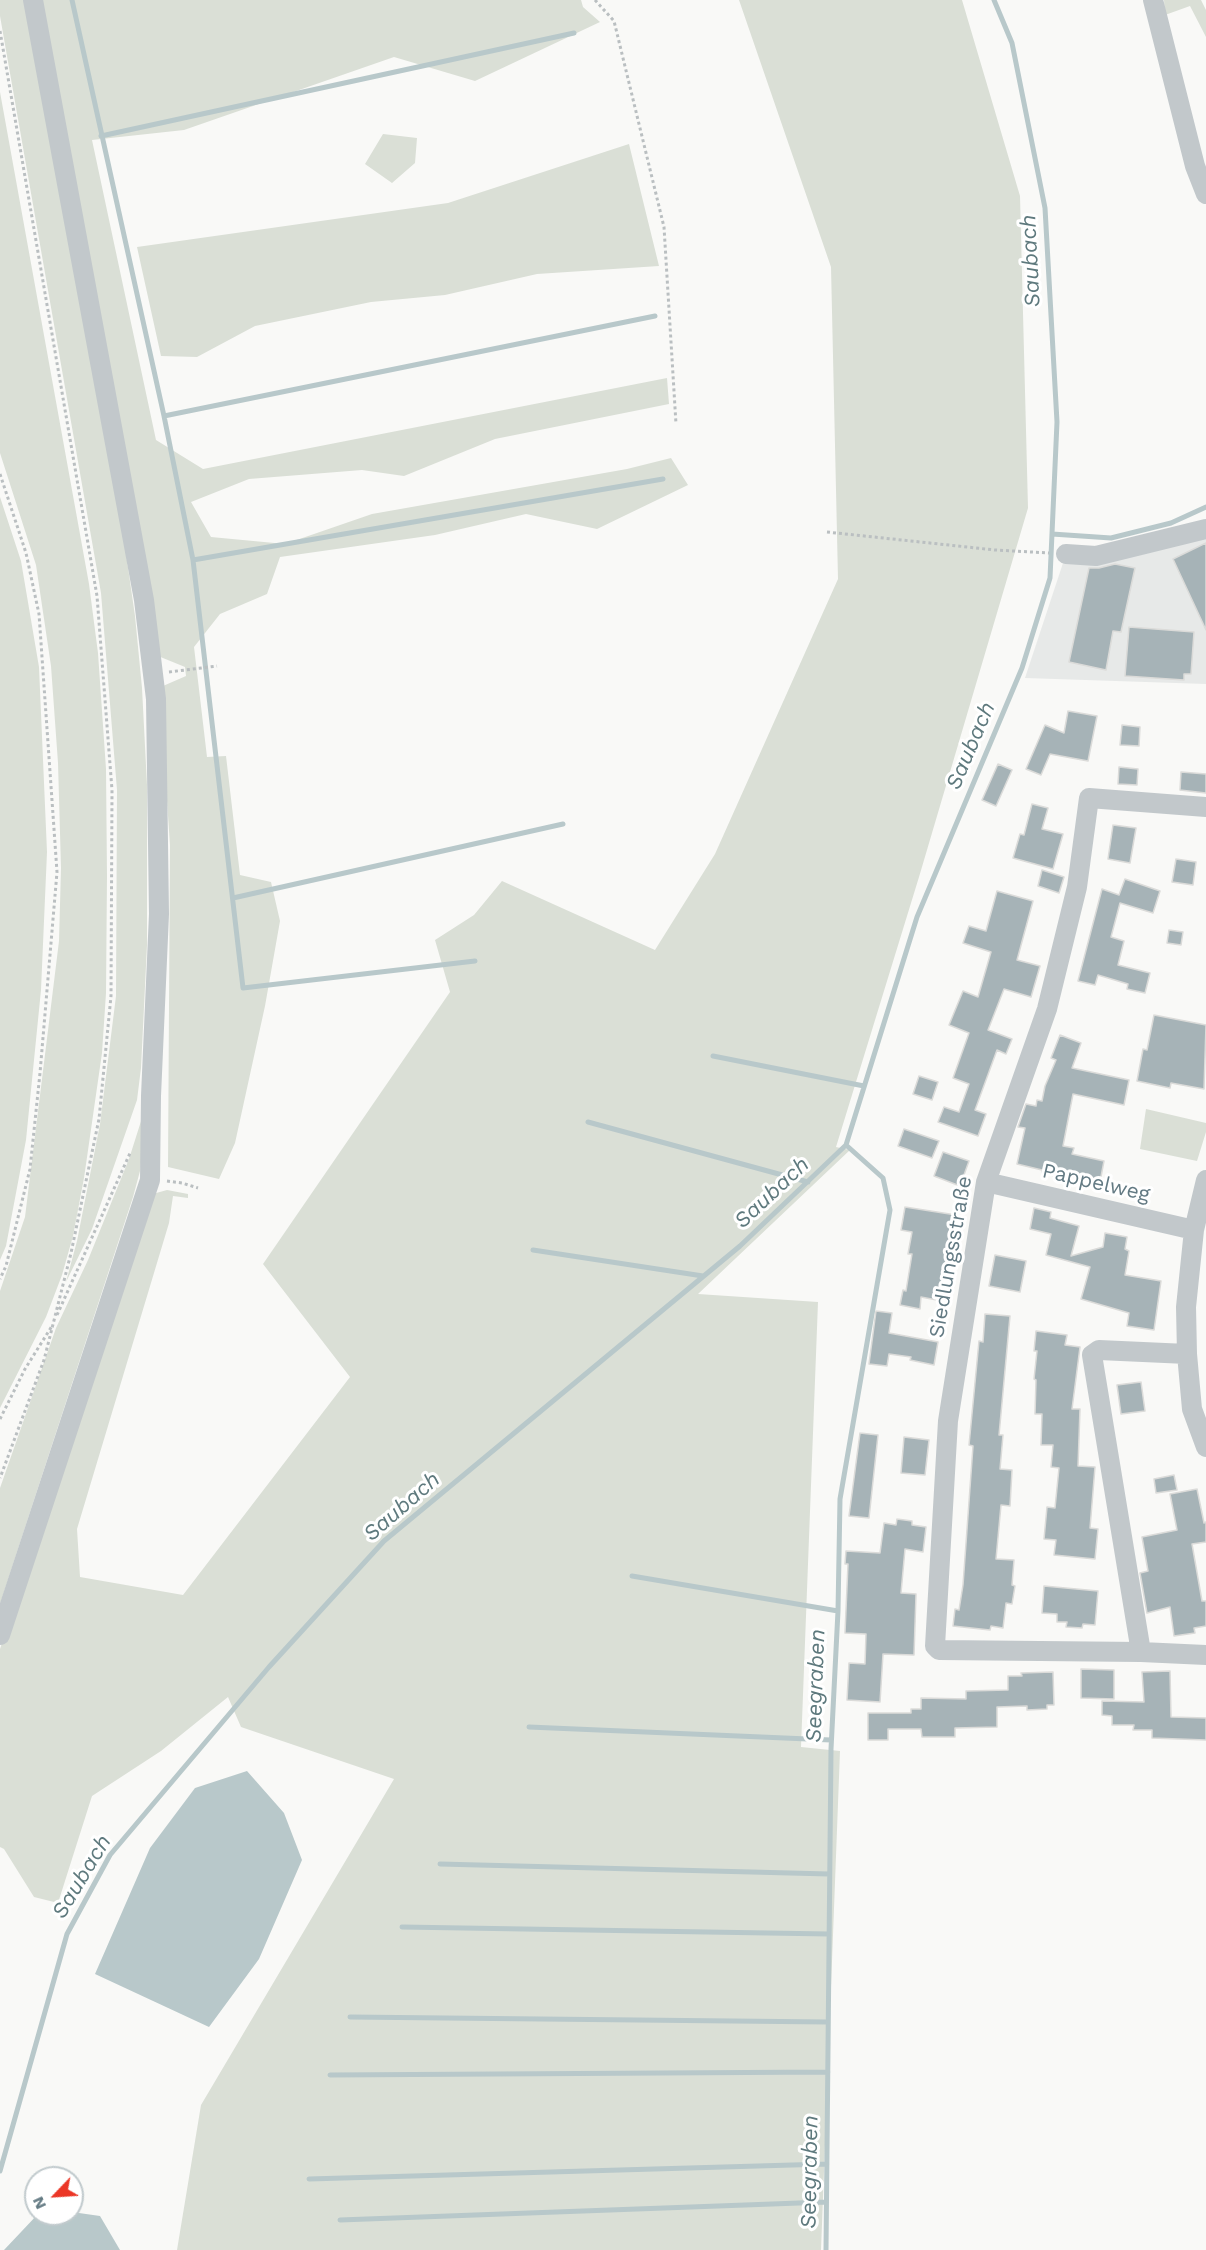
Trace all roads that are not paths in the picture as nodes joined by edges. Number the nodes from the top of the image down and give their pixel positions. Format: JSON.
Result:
{"nodes":[{"id":1,"x":33,"y":0,"type":"edge"},
{"id":2,"x":1153,"y":0,"type":"edge"},
{"id":3,"x":1206,"y":194,"type":"edge"},
{"id":4,"x":1206,"y":529,"type":"edge"},
{"id":5,"x":1066,"y":554,"type":"dead end"},
{"id":6,"x":1206,"y":807,"type":"edge"},
{"id":7,"x":1206,"y":1180,"type":"edge"},
{"id":8,"x":986,"y":1182,"type":"junction"},
{"id":9,"x":1194,"y":1230,"type":"junction"},
{"id":10,"x":1187,"y":1354,"type":"junction"},
{"id":11,"x":1206,"y":1447,"type":"edge"},
{"id":12,"x":0,"y":1635,"type":"edge"},
{"id":13,"x":1141,"y":1652,"type":"junction"},
{"id":14,"x":1206,"y":1655,"type":"edge"}],
"edges":[{"from":1,"to":12,"type":"street"},
{"from":2,"to":3,"type":"street"},
{"from":4,"to":5,"type":"street"},
{"from":6,"to":8,"type":"street","name":"Siedlungsstraße"},
{"from":7,"to":9,"type":"street"},
{"from":8,"to":9,"type":"street","name":"Pappelweg"},
{"from":8,"to":13,"type":"street","name":"Siedlungsstraße"},
{"from":9,"to":10,"type":"street"},
{"from":10,"to":11,"type":"street"},
{"from":10,"to":13,"type":"street"},
{"from":13,"to":14,"type":"street","name":"Siedlungsstraße"}]}
